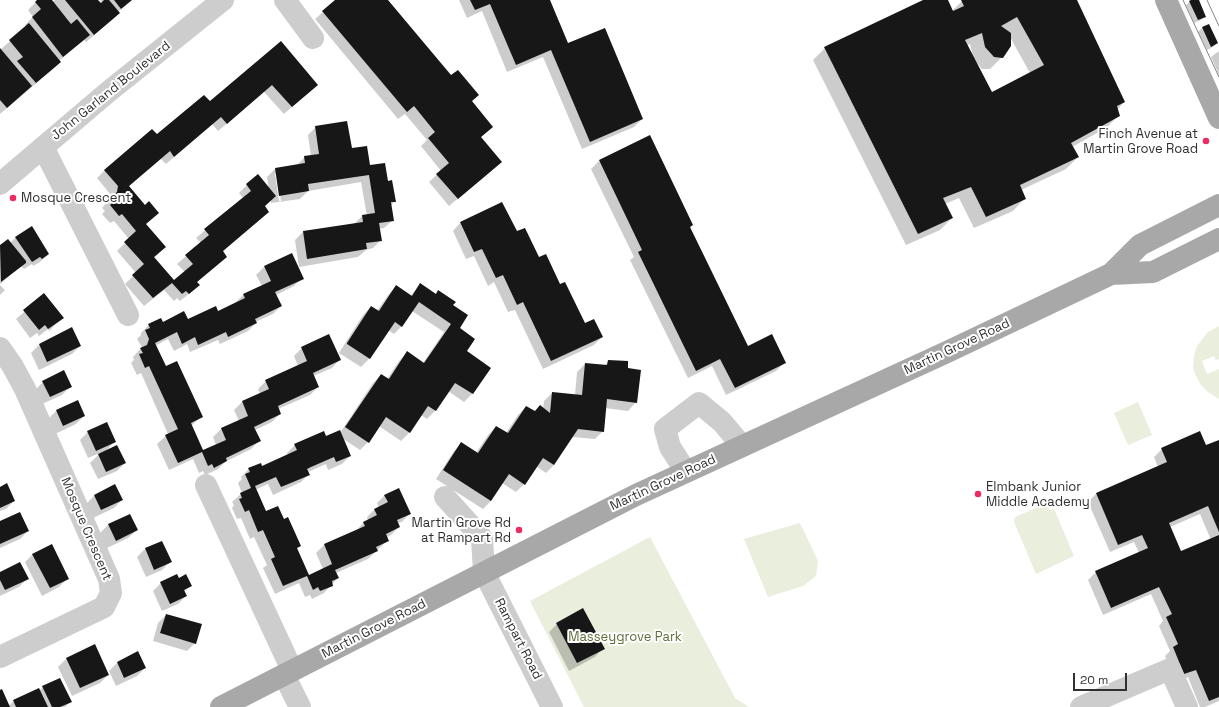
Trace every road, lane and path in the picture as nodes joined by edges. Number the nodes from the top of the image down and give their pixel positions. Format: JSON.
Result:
{"nodes":[{"id":1,"x":223,"y":0,"type":"edge"},
{"id":2,"x":286,"y":0,"type":"edge"},
{"id":3,"x":1166,"y":0,"type":"edge"},
{"id":4,"x":313,"y":38,"type":"dead end"},
{"id":5,"x":1219,"y":118,"type":"edge"},
{"id":6,"x":43,"y":148,"type":"junction"},
{"id":7,"x":0,"y":184,"type":"edge"},
{"id":8,"x":1219,"y":205,"type":"edge"},
{"id":9,"x":1219,"y":239,"type":"edge"},
{"id":10,"x":1111,"y":274,"type":"junction"},
{"id":11,"x":128,"y":315,"type":"dead end"},
{"id":12,"x":0,"y":348,"type":"edge"},
{"id":13,"x":742,"y":446,"type":"junction"},
{"id":14,"x":686,"y":472,"type":"junction"},
{"id":15,"x":206,"y":485,"type":"dead end"},
{"id":16,"x":445,"y":497,"type":"dead end"},
{"id":17,"x":484,"y":572,"type":"junction"},
{"id":18,"x":0,"y":657,"type":"edge"},
{"id":19,"x":288,"y":672,"type":"junction"},
{"id":20,"x":222,"y":707,"type":"edge"},
{"id":21,"x":300,"y":707,"type":"edge"},
{"id":22,"x":552,"y":707,"type":"edge"},
{"id":23,"x":1082,"y":707,"type":"edge"},
{"id":24,"x":1187,"y":707,"type":"edge"}],
"edges":[{"from":1,"to":6,"type":"street","name":"John Garland Boulevard"},
{"from":2,"to":4,"type":"street"},
{"from":3,"to":5,"type":"main road"},
{"from":6,"to":7,"type":"street","name":"John Garland Boulevard"},
{"from":6,"to":11,"type":"street"},
{"from":8,"to":10,"type":"main road","name":"Martin Grove Road"},
{"from":9,"to":10,"type":"main road","name":"Martin Grove Road"},
{"from":10,"to":13,"type":"main road","name":"Martin Grove Road"},
{"from":12,"to":18,"type":"street","name":"Mosque Crescent"},
{"from":13,"to":14,"type":"main road","name":"Martin Grove Road"},
{"from":13,"to":14,"type":"street"},
{"from":14,"to":17,"type":"main road","name":"Martin Grove Road"},
{"from":15,"to":19,"type":"street"},
{"from":16,"to":17,"type":"street"},
{"from":17,"to":19,"type":"main road","name":"Martin Grove Road"},
{"from":17,"to":22,"type":"street","name":"Rampart Road"},
{"from":19,"to":20,"type":"main road","name":"Martin Grove Road"},
{"from":19,"to":21,"type":"street"},
{"from":23,"to":24,"type":"street"}]}
